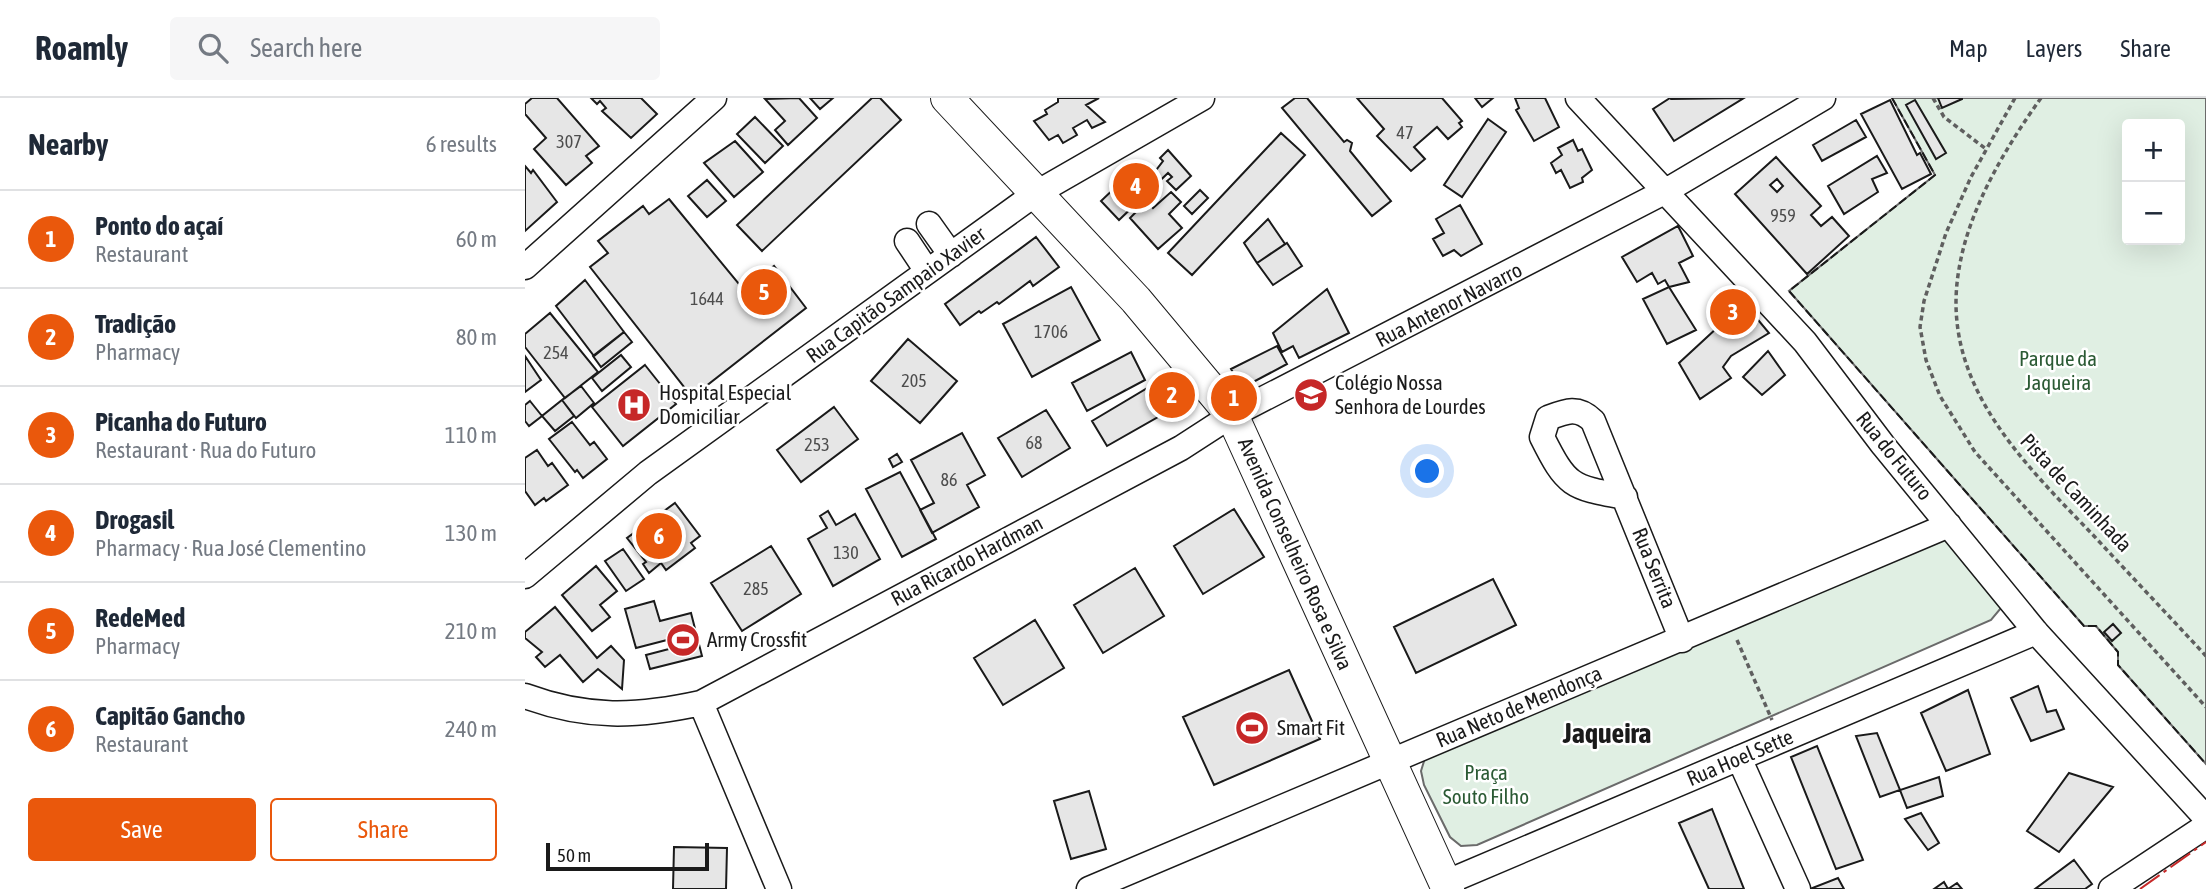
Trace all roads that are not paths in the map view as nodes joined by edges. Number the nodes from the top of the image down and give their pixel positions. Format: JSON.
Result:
{"nodes":[{"id":1,"x":715,"y":98,"type":"edge"},
{"id":2,"x":947,"y":98,"type":"edge"},
{"id":3,"x":1202,"y":98,"type":"edge"},
{"id":4,"x":1578,"y":98,"type":"edge"},
{"id":5,"x":1823,"y":98,"type":"edge"},
{"id":6,"x":1664,"y":192,"type":"junction"},
{"id":7,"x":1035,"y":194,"type":"junction"},
{"id":8,"x":929,"y":224,"type":"dead end"},
{"id":9,"x":907,"y":241,"type":"dead end"},
{"id":10,"x":951,"y":255,"type":"junction"},
{"id":11,"x":525,"y":267,"type":"edge"},
{"id":12,"x":927,"y":271,"type":"junction"},
{"id":13,"x":1233,"y":415,"type":"junction"},
{"id":14,"x":1625,"y":497,"type":"dead end"},
{"id":15,"x":1949,"y":525,"type":"junction"},
{"id":16,"x":525,"y":576,"type":"edge"},
{"id":17,"x":2036,"y":632,"type":"junction"},
{"id":18,"x":1682,"y":640,"type":"junction"},
{"id":19,"x":525,"y":696,"type":"edge"},
{"id":20,"x":701,"y":703,"type":"junction"},
{"id":21,"x":1739,"y":758,"type":"junction"},
{"id":22,"x":1389,"y":763,"type":"junction"},
{"id":23,"x":2206,"y":818,"type":"edge"},
{"id":24,"x":2206,"y":826,"type":"edge"},
{"id":25,"x":1446,"y":886,"type":"edge"},
{"id":26,"x":779,"y":889,"type":"edge"},
{"id":27,"x":1089,"y":889,"type":"edge"},
{"id":28,"x":1798,"y":889,"type":"edge"},
{"id":29,"x":2111,"y":889,"type":"edge"}],
"edges":[{"from":1,"to":11,"type":"street"},
{"from":2,"to":7,"type":"main road","name":"Avenida Conselheiro Rosa e Silva"},
{"from":3,"to":7,"type":"street","name":"Rua Capitão Sampaio Xavier"},
{"from":4,"to":6,"type":"street","name":"Rua do Futuro"},
{"from":5,"to":6,"type":"street","name":"Rua Antenor Navarro"},
{"from":6,"to":13,"type":"street","name":"Rua Antenor Navarro"},
{"from":6,"to":15,"type":"street","name":"Rua do Futuro"},
{"from":7,"to":10,"type":"street","name":"Rua Capitão Sampaio Xavier"},
{"from":7,"to":13,"type":"main road","name":"Avenida Conselheiro Rosa e Silva"},
{"from":8,"to":10,"type":"street"},
{"from":9,"to":12,"type":"street"},
{"from":10,"to":12,"type":"street","name":"Rua Capitão Sampaio Xavier"},
{"from":12,"to":16,"type":"street","name":"Rua Capitão Sampaio Xavier"},
{"from":13,"to":20,"type":"street","name":"Rua Ricardo Hardman"},
{"from":13,"to":22,"type":"main road","name":"Avenida Conselheiro Rosa e Silva"},
{"from":14,"to":18,"type":"street","name":"Rua Serrita"},
{"from":15,"to":17,"type":"street","name":"Rua do Futuro"},
{"from":15,"to":18,"type":"street","name":"Rua Neto de Mendonça"},
{"from":17,"to":21,"type":"street","name":"Rua Hoel Sette"},
{"from":17,"to":23,"type":"street","name":"Rua do Futuro"},
{"from":18,"to":22,"type":"street","name":"Rua Neto de Mendonça"},
{"from":19,"to":20,"type":"street","name":"Rua Ricardo Hardman"},
{"from":20,"to":26,"type":"street"},
{"from":21,"to":25,"type":"street","name":"Rua Hoel Sette"},
{"from":21,"to":28,"type":"street"},
{"from":22,"to":25,"type":"main road","name":"Avenida Conselheiro Rosa e Silva"},
{"from":22,"to":27,"type":"street","name":"Rua Neto de Mendonça"},
{"from":24,"to":29,"type":"street"}]}
